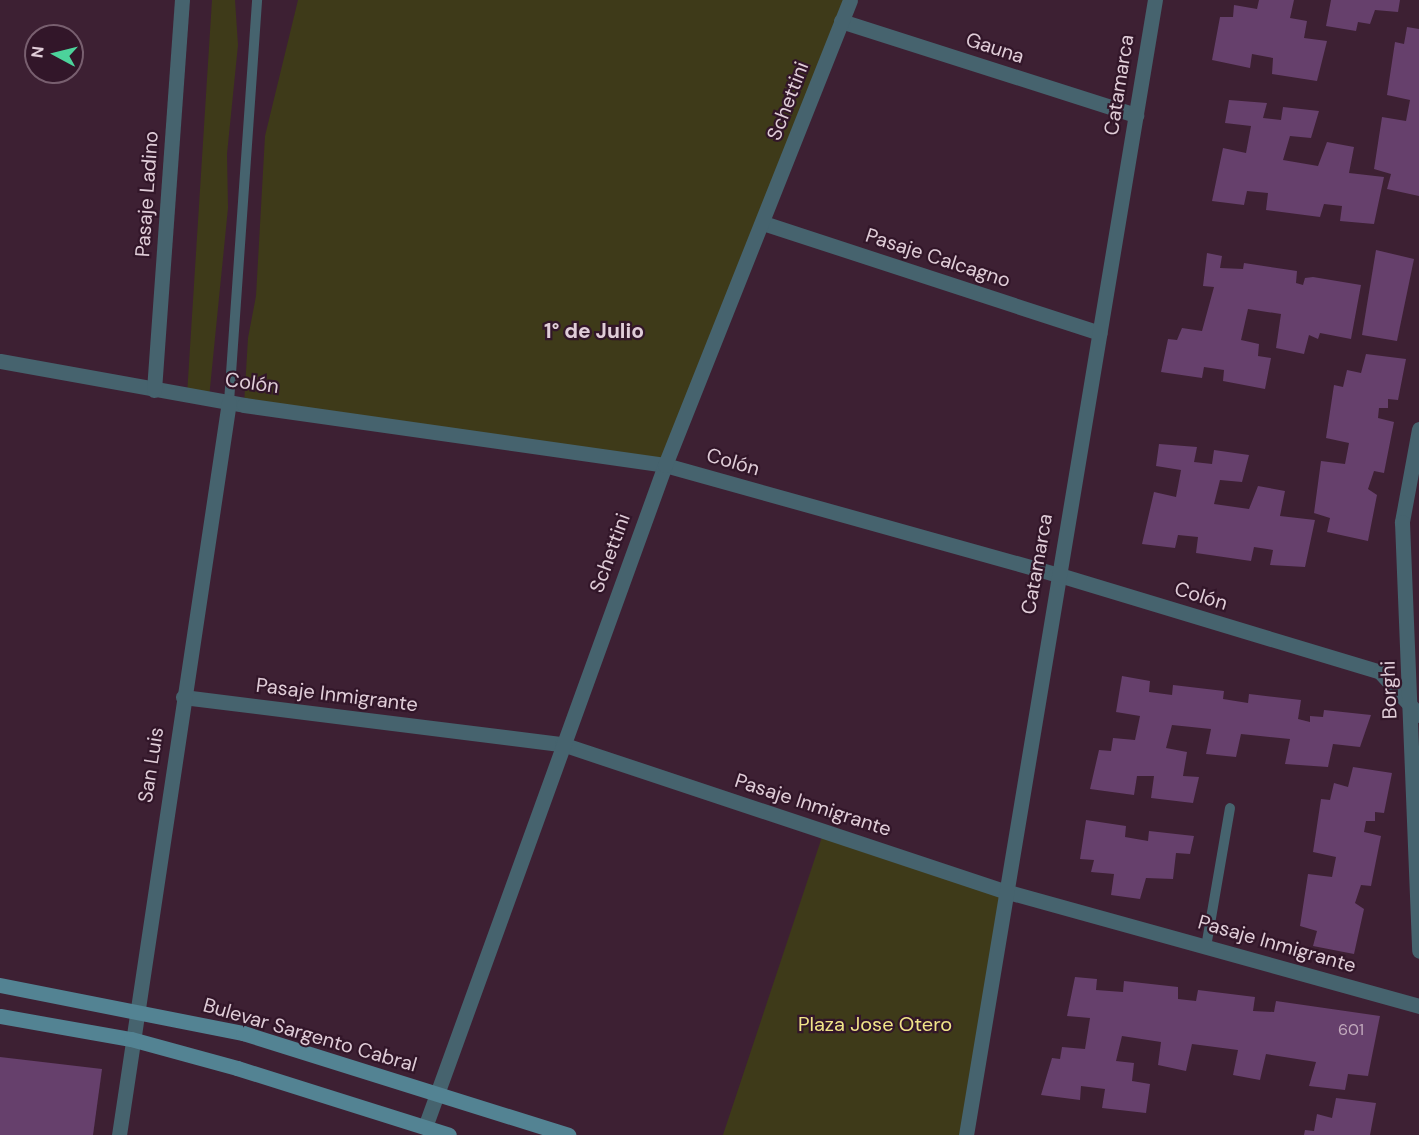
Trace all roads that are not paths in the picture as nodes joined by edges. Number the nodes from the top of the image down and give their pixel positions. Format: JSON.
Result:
{"nodes":[{"id":1,"x":182,"y":0,"type":"edge"},
{"id":2,"x":257,"y":0,"type":"edge"},
{"id":3,"x":850,"y":0,"type":"edge"},
{"id":4,"x":1155,"y":0,"type":"edge"},
{"id":5,"x":841,"y":21,"type":"junction"},
{"id":6,"x":1136,"y":115,"type":"junction"},
{"id":7,"x":763,"y":223,"type":"junction"},
{"id":8,"x":1100,"y":333,"type":"junction"},
{"id":9,"x":0,"y":362,"type":"edge"},
{"id":10,"x":154,"y":390,"type":"junction"},
{"id":11,"x":228,"y":402,"type":"junction"},
{"id":12,"x":1419,"y":429,"type":"edge"},
{"id":13,"x":665,"y":465,"type":"junction"},
{"id":14,"x":1056,"y":574,"type":"junction"},
{"id":15,"x":183,"y":697,"type":"junction"},
{"id":16,"x":1415,"y":712,"type":"edge"},
{"id":17,"x":562,"y":744,"type":"junction"},
{"id":18,"x":1230,"y":808,"type":"dead end"},
{"id":19,"x":1008,"y":892,"type":"junction"},
{"id":20,"x":1206,"y":946,"type":"junction"},
{"id":21,"x":1419,"y":951,"type":"edge"},
{"id":22,"x":0,"y":985,"type":"edge"},
{"id":23,"x":1419,"y":1006,"type":"edge"},
{"id":24,"x":134,"y":1010,"type":"junction"},
{"id":25,"x":0,"y":1016,"type":"edge"},
{"id":26,"x":130,"y":1039,"type":"junction"},
{"id":27,"x":436,"y":1094,"type":"junction"},
{"id":28,"x":425,"y":1127,"type":"junction"},
{"id":29,"x":119,"y":1135,"type":"edge"},
{"id":30,"x":449,"y":1135,"type":"edge"},
{"id":31,"x":568,"y":1135,"type":"edge"},
{"id":32,"x":966,"y":1135,"type":"edge"}],
"edges":[{"from":1,"to":10,"type":"street","name":"Pasaje Ladino"},
{"from":2,"to":11,"type":"lane"},
{"from":3,"to":5,"type":"street","name":"Schettini"},
{"from":4,"to":6,"type":"street","name":"Catamarca"},
{"from":5,"to":6,"type":"street","name":"Gauna"},
{"from":5,"to":7,"type":"street","name":"Schettini"},
{"from":6,"to":8,"type":"street","name":"Catamarca"},
{"from":7,"to":8,"type":"street","name":"Pasaje Calcagno"},
{"from":7,"to":13,"type":"street","name":"Schettini"},
{"from":8,"to":14,"type":"street","name":"Catamarca"},
{"from":9,"to":10,"type":"street","name":"Colón"},
{"from":10,"to":11,"type":"street","name":"Colón"},
{"from":11,"to":13,"type":"street","name":"Colón"},
{"from":11,"to":15,"type":"street","name":"San Luis"},
{"from":12,"to":16,"type":"street","name":"Borghi"},
{"from":13,"to":14,"type":"street","name":"Colón"},
{"from":13,"to":17,"type":"street","name":"Schettini"},
{"from":14,"to":16,"type":"street","name":"Colón"},
{"from":14,"to":19,"type":"street","name":"Catamarca"},
{"from":15,"to":17,"type":"street","name":"Pasaje Inmigrante"},
{"from":15,"to":24,"type":"street","name":"San Luis"},
{"from":16,"to":21,"type":"street","name":"Borghi"},
{"from":17,"to":19,"type":"street","name":"Pasaje Inmigrante"},
{"from":17,"to":27,"type":"street","name":"Schettini"},
{"from":18,"to":20,"type":"lane"},
{"from":19,"to":20,"type":"street","name":"Pasaje Inmigrante"},
{"from":19,"to":32,"type":"street","name":"Catamarca"},
{"from":20,"to":23,"type":"street","name":"Pasaje Inmigrante"},
{"from":22,"to":24,"type":"main road","name":"Bulevar Sargento Cabral"},
{"from":24,"to":26,"type":"street","name":"San Luis"},
{"from":24,"to":27,"type":"main road","name":"Bulevar Sargento Cabral"},
{"from":25,"to":26,"type":"main road"},
{"from":26,"to":28,"type":"main road"},
{"from":26,"to":29,"type":"street","name":"San Luis"},
{"from":27,"to":28,"type":"street","name":"Schettini"},
{"from":27,"to":31,"type":"main road","name":"Bulevar Sargento Cabral"},
{"from":28,"to":30,"type":"main road"}]}
